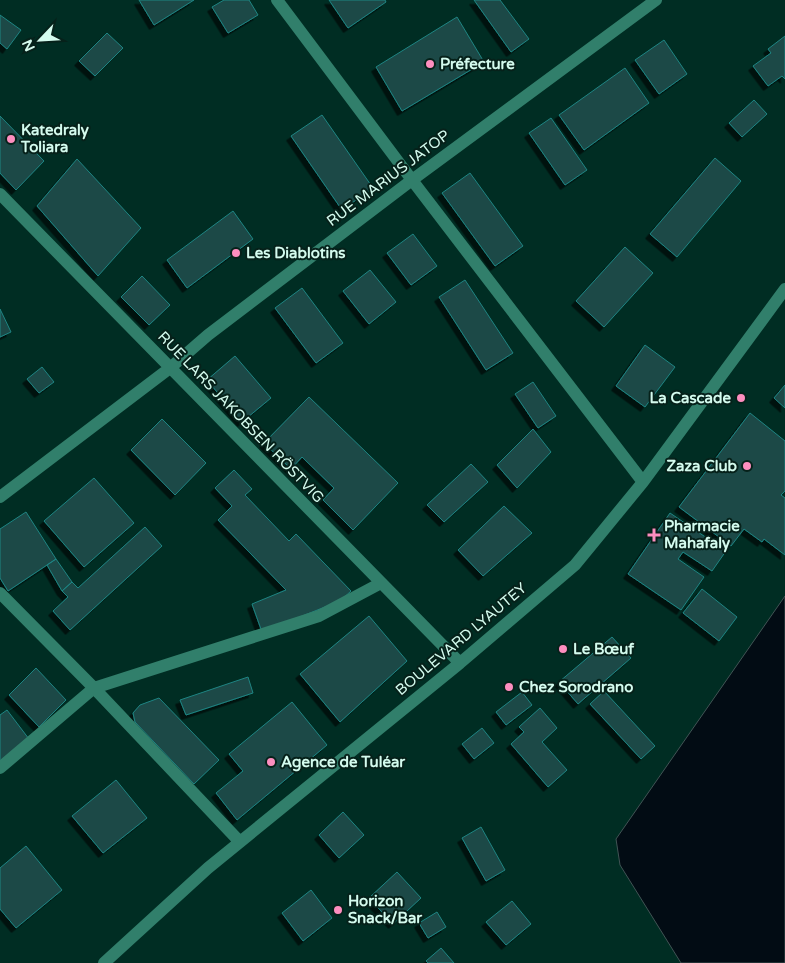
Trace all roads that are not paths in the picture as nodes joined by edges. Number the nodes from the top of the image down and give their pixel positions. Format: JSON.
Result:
{"nodes":[{"id":1,"x":277,"y":0,"type":"edge"},
{"id":2,"x":656,"y":0,"type":"edge"},
{"id":3,"x":412,"y":180,"type":"junction"},
{"id":4,"x":0,"y":194,"type":"edge"},
{"id":5,"x":785,"y":289,"type":"edge"},
{"id":6,"x":170,"y":368,"type":"junction"},
{"id":7,"x":643,"y":482,"type":"junction"},
{"id":8,"x":0,"y":497,"type":"edge"},
{"id":9,"x":381,"y":583,"type":"junction"},
{"id":10,"x":0,"y":593,"type":"edge"},
{"id":11,"x":460,"y":663,"type":"junction"},
{"id":12,"x":94,"y":688,"type":"junction"},
{"id":13,"x":0,"y":768,"type":"edge"},
{"id":14,"x":240,"y":842,"type":"junction"},
{"id":15,"x":104,"y":963,"type":"edge"}],
"edges":[{"from":1,"to":3,"type":"street"},
{"from":2,"to":3,"type":"street","name":"RUE MARIUS JATOP"},
{"from":3,"to":6,"type":"street","name":"RUE MARIUS JATOP"},
{"from":3,"to":7,"type":"street"},
{"from":4,"to":6,"type":"street","name":"RUE LARS JAKOBSEN RÖSTVIG"},
{"from":5,"to":7,"type":"street","name":"BOULEVARD LYAUTEY"},
{"from":6,"to":8,"type":"street","name":"RUE MARIUS JATOP"},
{"from":6,"to":9,"type":"street","name":"RUE LARS JAKOBSEN RÖSTVIG"},
{"from":7,"to":11,"type":"street","name":"BOULEVARD LYAUTEY"},
{"from":9,"to":11,"type":"street","name":"RUE LARS JAKOBSEN RÖSTVIG"},
{"from":9,"to":12,"type":"street"},
{"from":10,"to":12,"type":"street"},
{"from":11,"to":14,"type":"street","name":"BOULEVARD LYAUTEY"},
{"from":12,"to":13,"type":"street"},
{"from":12,"to":14,"type":"street"},
{"from":14,"to":15,"type":"street","name":"BOULEVARD LYAUTEY"}]}
